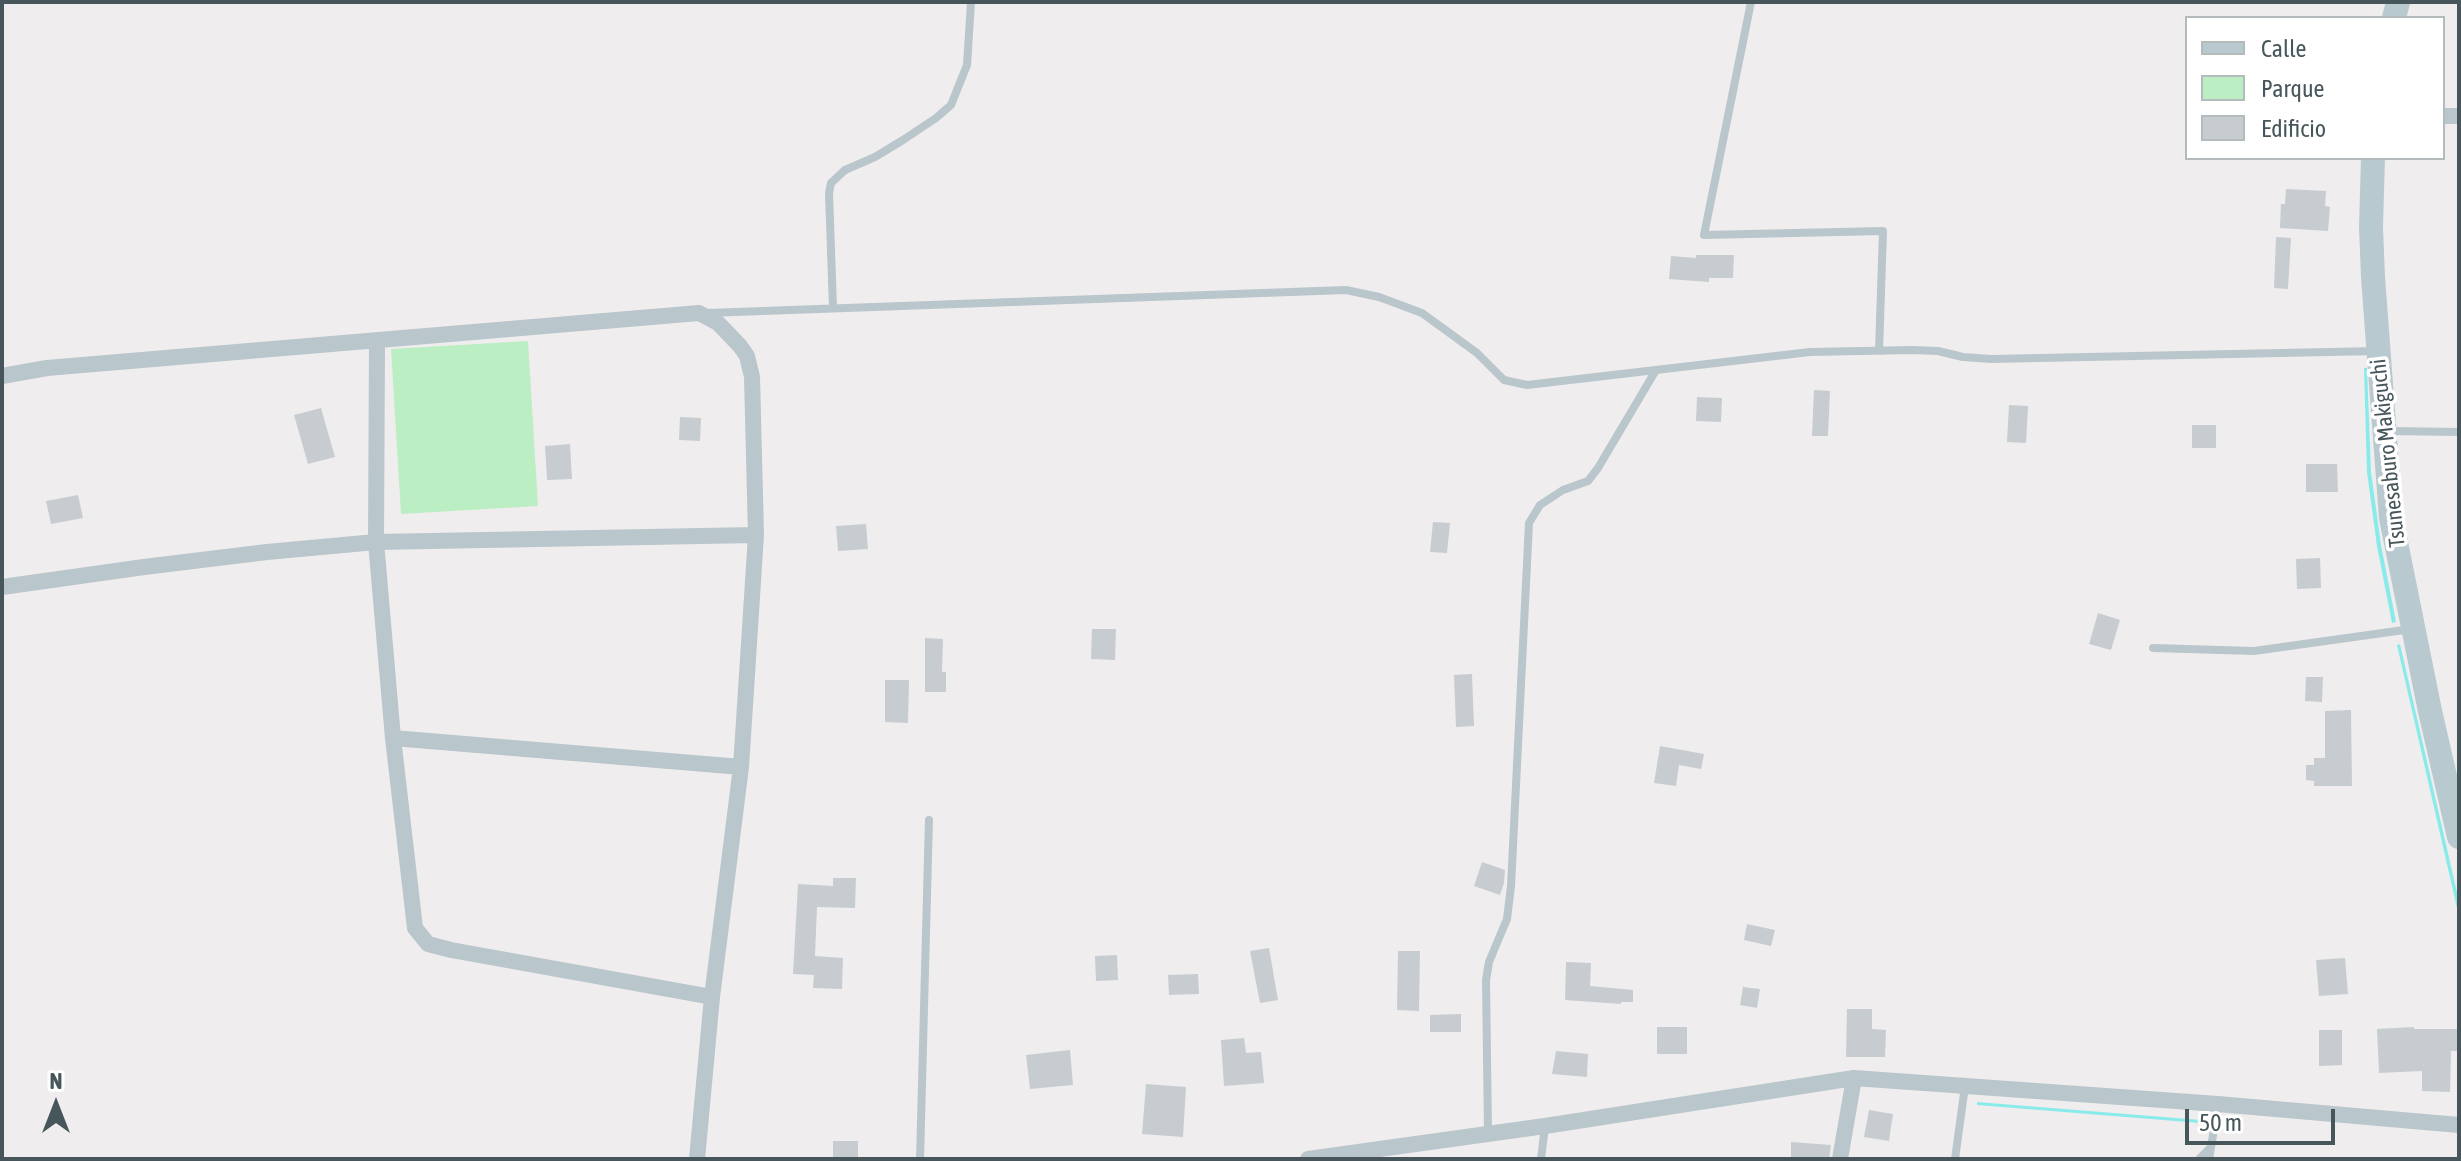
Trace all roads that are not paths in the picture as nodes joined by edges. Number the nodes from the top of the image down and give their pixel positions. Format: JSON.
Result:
{"nodes":[{"id":1,"x":971,"y":2,"type":"edge"},
{"id":2,"x":1751,"y":2,"type":"edge"},
{"id":3,"x":2373,"y":160,"type":"edge"},
{"id":4,"x":833,"y":308,"type":"junction"},
{"id":5,"x":699,"y":313,"type":"junction"},
{"id":6,"x":377,"y":340,"type":"junction"},
{"id":7,"x":1879,"y":351,"type":"junction"},
{"id":8,"x":2378,"y":351,"type":"junction"},
{"id":9,"x":1656,"y":370,"type":"junction"},
{"id":10,"x":2,"y":376,"type":"edge"},
{"id":11,"x":2384,"y":431,"type":"junction"},
{"id":12,"x":2459,"y":432,"type":"edge"},
{"id":13,"x":756,"y":535,"type":"junction"},
{"id":14,"x":376,"y":542,"type":"junction"},
{"id":15,"x":2,"y":587,"type":"edge"},
{"id":16,"x":2413,"y":628,"type":"junction"},
{"id":17,"x":2153,"y":648,"type":"dead end"},
{"id":18,"x":393,"y":738,"type":"junction"},
{"id":19,"x":741,"y":767,"type":"junction"},
{"id":20,"x":929,"y":820,"type":"dead end"},
{"id":21,"x":2459,"y":837,"type":"edge"},
{"id":22,"x":712,"y":997,"type":"junction"},
{"id":23,"x":1854,"y":1078,"type":"junction"},
{"id":24,"x":1965,"y":1085,"type":"junction"},
{"id":25,"x":2218,"y":1104,"type":"junction"},
{"id":26,"x":2459,"y":1125,"type":"edge"},
{"id":27,"x":1545,"y":1126,"type":"junction"},
{"id":28,"x":1488,"y":1134,"type":"junction"},
{"id":29,"x":2211,"y":1147,"type":"junction"},
{"id":30,"x":697,"y":1159,"type":"edge"},
{"id":31,"x":920,"y":1159,"type":"edge"},
{"id":32,"x":1308,"y":1159,"type":"edge"},
{"id":33,"x":1541,"y":1159,"type":"edge"},
{"id":34,"x":1840,"y":1159,"type":"edge"},
{"id":35,"x":1955,"y":1159,"type":"edge"},
{"id":36,"x":2199,"y":1159,"type":"edge"},
{"id":37,"x":2209,"y":1159,"type":"edge"}],
"edges":[{"from":1,"to":4,"type":"lane"},
{"from":2,"to":7,"type":"lane"},
{"from":3,"to":8,"type":"street","name":"Tsunesaburo Makiguchi"},
{"from":4,"to":5,"type":"lane"},
{"from":4,"to":9,"type":"lane"},
{"from":5,"to":6,"type":"street"},
{"from":5,"to":13,"type":"street"},
{"from":6,"to":10,"type":"street"},
{"from":6,"to":14,"type":"street"},
{"from":7,"to":8,"type":"lane"},
{"from":7,"to":9,"type":"lane"},
{"from":8,"to":11,"type":"street","name":"Tsunesaburo Makiguchi"},
{"from":9,"to":28,"type":"lane"},
{"from":11,"to":12,"type":"lane"},
{"from":11,"to":16,"type":"street","name":"Tsunesaburo Makiguchi"},
{"from":13,"to":14,"type":"street"},
{"from":13,"to":19,"type":"street"},
{"from":14,"to":15,"type":"street"},
{"from":14,"to":18,"type":"street"},
{"from":16,"to":17,"type":"lane"},
{"from":16,"to":21,"type":"street","name":"Tsunesaburo Makiguchi"},
{"from":18,"to":19,"type":"street"},
{"from":18,"to":22,"type":"street"},
{"from":19,"to":22,"type":"street"},
{"from":20,"to":31,"type":"lane"},
{"from":22,"to":30,"type":"street"},
{"from":23,"to":24,"type":"street"},
{"from":23,"to":27,"type":"street"},
{"from":23,"to":34,"type":"street"},
{"from":24,"to":25,"type":"street"},
{"from":24,"to":35,"type":"lane"},
{"from":25,"to":26,"type":"street"},
{"from":25,"to":29,"type":"lane"},
{"from":27,"to":28,"type":"street"},
{"from":27,"to":33,"type":"lane"},
{"from":28,"to":32,"type":"street"},
{"from":29,"to":36,"type":"lane"},
{"from":29,"to":37,"type":"lane"}]}
